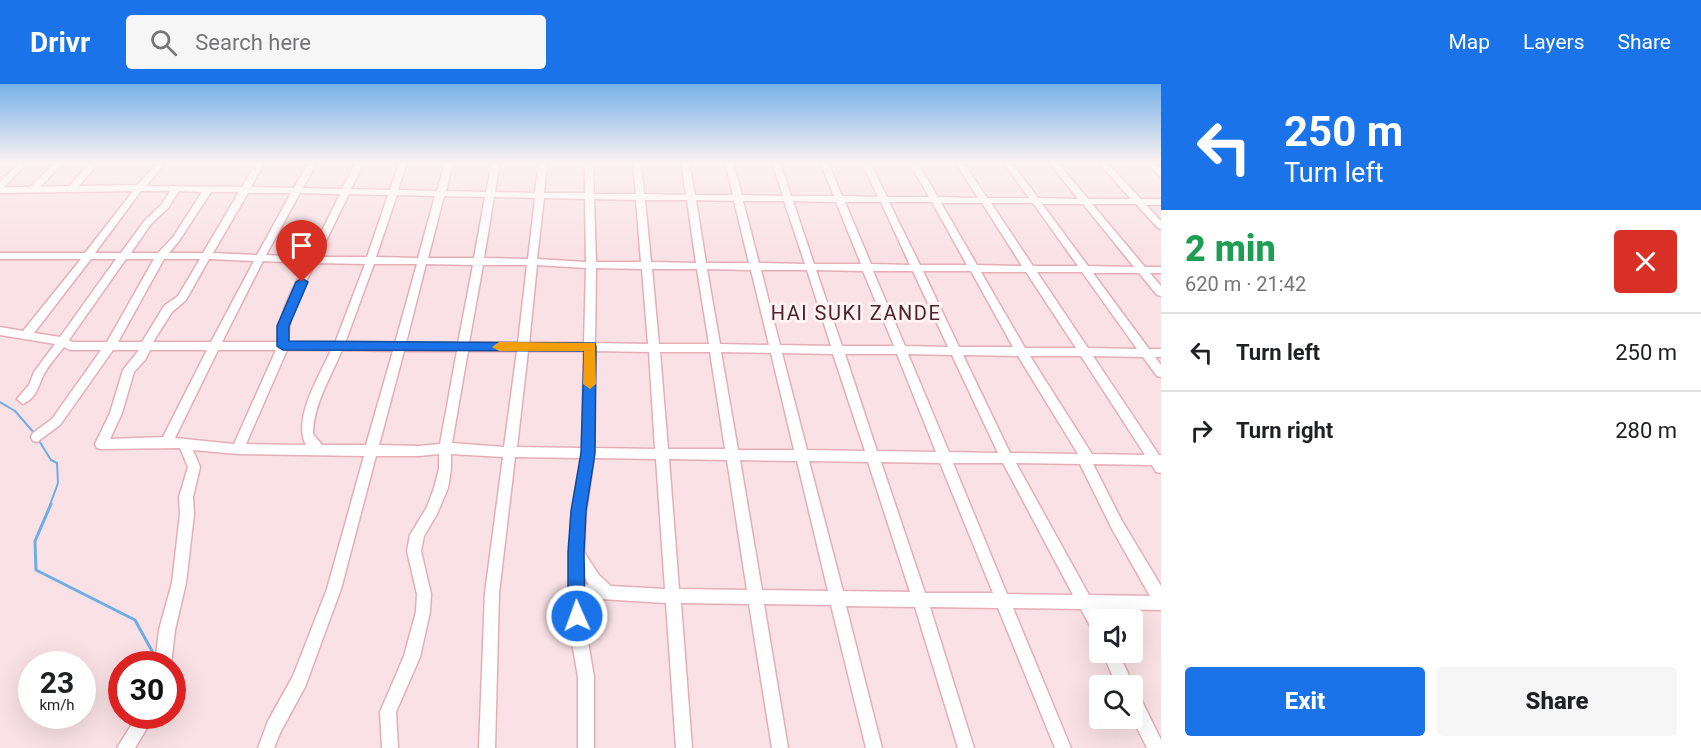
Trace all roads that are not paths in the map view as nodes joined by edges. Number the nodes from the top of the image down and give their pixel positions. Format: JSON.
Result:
{"nodes":[{"id":1,"x":135,"y":193,"type":"edge"},
{"id":2,"x":173,"y":193,"type":"edge"},
{"id":3,"x":206,"y":193,"type":"edge"},
{"id":4,"x":242,"y":193,"type":"edge"},
{"id":5,"x":296,"y":193,"type":"edge"},
{"id":6,"x":346,"y":193,"type":"edge"},
{"id":7,"x":393,"y":193,"type":"joint"},
{"id":8,"x":589,"y":193,"type":"edge"},
{"id":9,"x":639,"y":193,"type":"edge"},
{"id":10,"x":689,"y":193,"type":"edge"},
{"id":11,"x":738,"y":193,"type":"edge"},
{"id":12,"x":787,"y":193,"type":"edge"},
{"id":13,"x":836,"y":193,"type":"edge"},
{"id":14,"x":882,"y":193,"type":"edge"},
{"id":15,"x":932,"y":193,"type":"edge"},
{"id":16,"x":981,"y":193,"type":"edge"},
{"id":17,"x":1028,"y":193,"type":"edge"},
{"id":18,"x":1078,"y":193,"type":"edge"},
{"id":19,"x":1131,"y":193,"type":"edge"},
{"id":20,"x":442,"y":194,"type":"junction"},
{"id":21,"x":492,"y":195,"type":"junction"},
{"id":22,"x":538,"y":195,"type":"junction"},
{"id":23,"x":589,"y":196,"type":"junction"},
{"id":24,"x":639,"y":197,"type":"junction"},
{"id":25,"x":690,"y":197,"type":"junction"},
{"id":26,"x":739,"y":198,"type":"junction"},
{"id":27,"x":789,"y":198,"type":"junction"},
{"id":28,"x":838,"y":199,"type":"junction"},
{"id":29,"x":885,"y":199,"type":"junction"},
{"id":30,"x":936,"y":200,"type":"junction"},
{"id":31,"x":986,"y":200,"type":"junction"},
{"id":32,"x":1034,"y":201,"type":"junction"},
{"id":33,"x":1085,"y":201,"type":"junction"},
{"id":34,"x":1138,"y":201,"type":"junction"},
{"id":35,"x":1161,"y":202,"type":"edge"},
{"id":36,"x":1161,"y":226,"type":"edge"},
{"id":37,"x":0,"y":256,"type":"edge"},
{"id":38,"x":88,"y":256,"type":"junction"},
{"id":39,"x":124,"y":256,"type":"junction"},
{"id":40,"x":161,"y":256,"type":"junction"},
{"id":41,"x":207,"y":256,"type":"junction"},
{"id":42,"x":260,"y":259,"type":"junction"},
{"id":43,"x":372,"y":259,"type":"junction"},
{"id":44,"x":313,"y":260,"type":"junction"},
{"id":45,"x":424,"y":260,"type":"junction"},
{"id":46,"x":480,"y":261,"type":"junction"},
{"id":47,"x":532,"y":262,"type":"junction"},
{"id":48,"x":591,"y":265,"type":"junction"},
{"id":49,"x":646,"y":266,"type":"junction"},
{"id":50,"x":702,"y":266,"type":"junction"},
{"id":51,"x":755,"y":267,"type":"junction"},
{"id":52,"x":811,"y":267,"type":"junction"},
{"id":53,"x":867,"y":267,"type":"junction"},
{"id":54,"x":916,"y":268,"type":"junction"},
{"id":55,"x":975,"y":268,"type":"junction"},
{"id":56,"x":1029,"y":269,"type":"junction"},
{"id":57,"x":1086,"y":269,"type":"junction"},
{"id":58,"x":1142,"y":270,"type":"junction"},
{"id":59,"x":1161,"y":270,"type":"edge"},
{"id":60,"x":1161,"y":293,"type":"edge"},
{"id":61,"x":0,"y":330,"type":"edge"},
{"id":62,"x":25,"y":336,"type":"junction"},
{"id":63,"x":63,"y":341,"type":"junction"},
{"id":64,"x":147,"y":345,"type":"junction"},
{"id":65,"x":110,"y":346,"type":"junction"},
{"id":66,"x":216,"y":346,"type":"junction"},
{"id":67,"x":283,"y":346,"type":"junction"},
{"id":68,"x":339,"y":346,"type":"junction"},
{"id":69,"x":399,"y":346,"type":"junction"},
{"id":70,"x":462,"y":346,"type":"junction"},
{"id":71,"x":590,"y":347,"type":"junction"},
{"id":72,"x":654,"y":347,"type":"junction"},
{"id":73,"x":523,"y":348,"type":"junction"},
{"id":74,"x":716,"y":348,"type":"junction"},
{"id":75,"x":776,"y":349,"type":"junction"},
{"id":76,"x":837,"y":349,"type":"junction"},
{"id":77,"x":900,"y":350,"type":"junction"},
{"id":78,"x":958,"y":351,"type":"junction"},
{"id":79,"x":1021,"y":351,"type":"junction"},
{"id":80,"x":1086,"y":352,"type":"junction"},
{"id":81,"x":1146,"y":353,"type":"junction"},
{"id":82,"x":1161,"y":353,"type":"edge"},
{"id":83,"x":1161,"y":373,"type":"edge"},
{"id":84,"x":23,"y":399,"type":"dead end"},
{"id":85,"x":37,"y":437,"type":"dead end"},
{"id":86,"x":167,"y":442,"type":"junction"},
{"id":87,"x":184,"y":444,"type":"junction"},
{"id":88,"x":238,"y":448,"type":"junction"},
{"id":89,"x":445,"y":448,"type":"junction"},
{"id":90,"x":319,"y":450,"type":"junction"},
{"id":91,"x":372,"y":450,"type":"junction"},
{"id":92,"x":509,"y":452,"type":"junction"},
{"id":93,"x":588,"y":453,"type":"junction"},
{"id":94,"x":661,"y":454,"type":"junction"},
{"id":95,"x":732,"y":454,"type":"junction"},
{"id":96,"x":802,"y":455,"type":"junction"},
{"id":97,"x":872,"y":456,"type":"junction"},
{"id":98,"x":945,"y":457,"type":"junction"},
{"id":99,"x":1007,"y":459,"type":"junction"},
{"id":100,"x":1086,"y":459,"type":"junction"},
{"id":101,"x":1159,"y":462,"type":"edge"},
{"id":102,"x":576,"y":552,"type":"junction"},
{"id":103,"x":576,"y":591,"type":"junction"},
{"id":104,"x":606,"y":592,"type":"junction"},
{"id":105,"x":671,"y":596,"type":"junction"},
{"id":106,"x":755,"y":597,"type":"junction"},
{"id":107,"x":836,"y":598,"type":"junction"},
{"id":108,"x":920,"y":600,"type":"junction"},
{"id":109,"x":1003,"y":601,"type":"junction"},
{"id":110,"x":1086,"y":602,"type":"junction"},
{"id":111,"x":1161,"y":602,"type":"edge"},
{"id":112,"x":1090,"y":609,"type":"edge"},
{"id":113,"x":577,"y":616,"type":"junction"},
{"id":114,"x":165,"y":651,"type":"edge"},
{"id":115,"x":1143,"y":721,"type":"edge"},
{"id":116,"x":137,"y":729,"type":"edge"},
{"id":117,"x":125,"y":748,"type":"edge"},
{"id":118,"x":266,"y":748,"type":"edge"},
{"id":119,"x":390,"y":748,"type":"edge"},
{"id":120,"x":486,"y":748,"type":"edge"},
{"id":121,"x":586,"y":748,"type":"edge"},
{"id":122,"x":684,"y":748,"type":"edge"},
{"id":123,"x":780,"y":748,"type":"edge"},
{"id":124,"x":874,"y":748,"type":"edge"},
{"id":125,"x":966,"y":748,"type":"edge"},
{"id":126,"x":1063,"y":748,"type":"edge"},
{"id":127,"x":1156,"y":748,"type":"edge"}],
"edges":[{"from":1,"to":38,"type":"street"},
{"from":2,"to":39,"type":"street"},
{"from":3,"to":40,"type":"street"},
{"from":4,"to":41,"type":"street"},
{"from":5,"to":42,"type":"street"},
{"from":6,"to":44,"type":"street"},
{"from":7,"to":20,"type":"street"},
{"from":7,"to":43,"type":"street"},
{"from":8,"to":23,"type":"street"},
{"from":9,"to":24,"type":"street"},
{"from":10,"to":25,"type":"street"},
{"from":11,"to":26,"type":"street"},
{"from":12,"to":27,"type":"street"},
{"from":13,"to":28,"type":"street"},
{"from":14,"to":29,"type":"street"},
{"from":15,"to":30,"type":"street"},
{"from":16,"to":31,"type":"street"},
{"from":17,"to":32,"type":"street"},
{"from":18,"to":33,"type":"street"},
{"from":19,"to":34,"type":"street"},
{"from":20,"to":21,"type":"street"},
{"from":20,"to":45,"type":"street"},
{"from":21,"to":22,"type":"street"},
{"from":21,"to":46,"type":"street"},
{"from":22,"to":23,"type":"street"},
{"from":22,"to":47,"type":"street"},
{"from":23,"to":24,"type":"street"},
{"from":23,"to":48,"type":"street"},
{"from":24,"to":25,"type":"street"},
{"from":24,"to":49,"type":"street"},
{"from":25,"to":26,"type":"street"},
{"from":25,"to":50,"type":"street"},
{"from":26,"to":27,"type":"street"},
{"from":26,"to":51,"type":"street"},
{"from":27,"to":28,"type":"street"},
{"from":27,"to":52,"type":"street"},
{"from":28,"to":29,"type":"street"},
{"from":28,"to":53,"type":"street"},
{"from":29,"to":30,"type":"street"},
{"from":29,"to":54,"type":"street"},
{"from":30,"to":31,"type":"street"},
{"from":30,"to":55,"type":"street"},
{"from":31,"to":32,"type":"street"},
{"from":31,"to":56,"type":"street"},
{"from":32,"to":33,"type":"street"},
{"from":32,"to":57,"type":"street"},
{"from":33,"to":34,"type":"street"},
{"from":33,"to":58,"type":"street"},
{"from":34,"to":35,"type":"street"},
{"from":34,"to":36,"type":"street"},
{"from":37,"to":38,"type":"street"},
{"from":38,"to":39,"type":"street"},
{"from":38,"to":62,"type":"street"},
{"from":39,"to":40,"type":"street"},
{"from":39,"to":63,"type":"street"},
{"from":40,"to":41,"type":"street"},
{"from":40,"to":65,"type":"street"},
{"from":41,"to":42,"type":"street"},
{"from":41,"to":64,"type":"street"},
{"from":42,"to":44,"type":"street"},
{"from":42,"to":66,"type":"street"},
{"from":43,"to":44,"type":"street"},
{"from":43,"to":45,"type":"street"},
{"from":43,"to":68,"type":"street"},
{"from":44,"to":67,"type":"street"},
{"from":45,"to":46,"type":"street"},
{"from":45,"to":69,"type":"street"},
{"from":46,"to":47,"type":"street"},
{"from":46,"to":70,"type":"street"},
{"from":47,"to":48,"type":"street"},
{"from":47,"to":73,"type":"street"},
{"from":48,"to":49,"type":"street"},
{"from":48,"to":71,"type":"street"},
{"from":49,"to":50,"type":"street"},
{"from":49,"to":72,"type":"street"},
{"from":50,"to":51,"type":"street"},
{"from":50,"to":74,"type":"street"},
{"from":51,"to":52,"type":"street"},
{"from":51,"to":75,"type":"street"},
{"from":52,"to":53,"type":"street"},
{"from":52,"to":76,"type":"street"},
{"from":53,"to":54,"type":"street"},
{"from":53,"to":77,"type":"street"},
{"from":54,"to":55,"type":"street"},
{"from":54,"to":78,"type":"street"},
{"from":55,"to":56,"type":"street"},
{"from":55,"to":79,"type":"street"},
{"from":56,"to":57,"type":"street"},
{"from":56,"to":80,"type":"street"},
{"from":57,"to":58,"type":"street"},
{"from":57,"to":81,"type":"street"},
{"from":58,"to":59,"type":"street"},
{"from":58,"to":60,"type":"street"},
{"from":61,"to":62,"type":"street"},
{"from":62,"to":63,"type":"street"},
{"from":63,"to":65,"type":"street"},
{"from":63,"to":84,"type":"street"},
{"from":64,"to":65,"type":"street"},
{"from":64,"to":66,"type":"street"},
{"from":64,"to":86,"type":"street"},
{"from":65,"to":85,"type":"street"},
{"from":66,"to":67,"type":"street"},
{"from":66,"to":86,"type":"street"},
{"from":67,"to":68,"type":"street"},
{"from":67,"to":88,"type":"street"},
{"from":68,"to":69,"type":"street"},
{"from":68,"to":90,"type":"street"},
{"from":69,"to":70,"type":"street"},
{"from":69,"to":91,"type":"street"},
{"from":70,"to":73,"type":"street"},
{"from":70,"to":89,"type":"street"},
{"from":71,"to":72,"type":"street"},
{"from":71,"to":73,"type":"street"},
{"from":71,"to":93,"type":"street"},
{"from":72,"to":74,"type":"street"},
{"from":72,"to":94,"type":"street"},
{"from":73,"to":92,"type":"street"},
{"from":74,"to":75,"type":"street"},
{"from":74,"to":95,"type":"street"},
{"from":75,"to":76,"type":"street"},
{"from":75,"to":96,"type":"street"},
{"from":76,"to":77,"type":"street"},
{"from":76,"to":97,"type":"street"},
{"from":77,"to":78,"type":"street"},
{"from":77,"to":98,"type":"street"},
{"from":78,"to":79,"type":"street"},
{"from":78,"to":99,"type":"street"},
{"from":79,"to":80,"type":"street"},
{"from":79,"to":100,"type":"street"},
{"from":80,"to":81,"type":"street"},
{"from":80,"to":101,"type":"street"},
{"from":81,"to":82,"type":"street"},
{"from":81,"to":83,"type":"street"},
{"from":86,"to":87,"type":"street"},
{"from":87,"to":88,"type":"street"},
{"from":87,"to":114,"type":"street"},
{"from":88,"to":90,"type":"street"},
{"from":89,"to":91,"type":"street"},
{"from":89,"to":92,"type":"street"},
{"from":89,"to":119,"type":"street"},
{"from":90,"to":91,"type":"street"},
{"from":91,"to":118,"type":"street"},
{"from":92,"to":93,"type":"street"},
{"from":92,"to":120,"type":"street"},
{"from":93,"to":94,"type":"street"},
{"from":93,"to":102,"type":"street"},
{"from":94,"to":95,"type":"street"},
{"from":94,"to":105,"type":"street"},
{"from":95,"to":96,"type":"street"},
{"from":95,"to":106,"type":"street"},
{"from":96,"to":97,"type":"street"},
{"from":96,"to":107,"type":"street"},
{"from":97,"to":98,"type":"street"},
{"from":97,"to":108,"type":"street"},
{"from":98,"to":99,"type":"street"},
{"from":98,"to":109,"type":"street"},
{"from":99,"to":100,"type":"street"},
{"from":99,"to":110,"type":"street"},
{"from":100,"to":101,"type":"street"},
{"from":100,"to":111,"type":"street"},
{"from":102,"to":103,"type":"street"},
{"from":102,"to":104,"type":"street"},
{"from":103,"to":104,"type":"street"},
{"from":103,"to":113,"type":"street"},
{"from":104,"to":105,"type":"street"},
{"from":104,"to":113,"type":"street"},
{"from":105,"to":106,"type":"street"},
{"from":105,"to":122,"type":"street"},
{"from":106,"to":107,"type":"street"},
{"from":106,"to":123,"type":"street"},
{"from":107,"to":108,"type":"street"},
{"from":107,"to":124,"type":"street"},
{"from":108,"to":109,"type":"street"},
{"from":108,"to":125,"type":"street"},
{"from":109,"to":110,"type":"street"},
{"from":109,"to":126,"type":"street"},
{"from":110,"to":111,"type":"street"},
{"from":110,"to":112,"type":"street"},
{"from":113,"to":121,"type":"street"},
{"from":115,"to":127,"type":"street"},
{"from":116,"to":117,"type":"street"}]}
